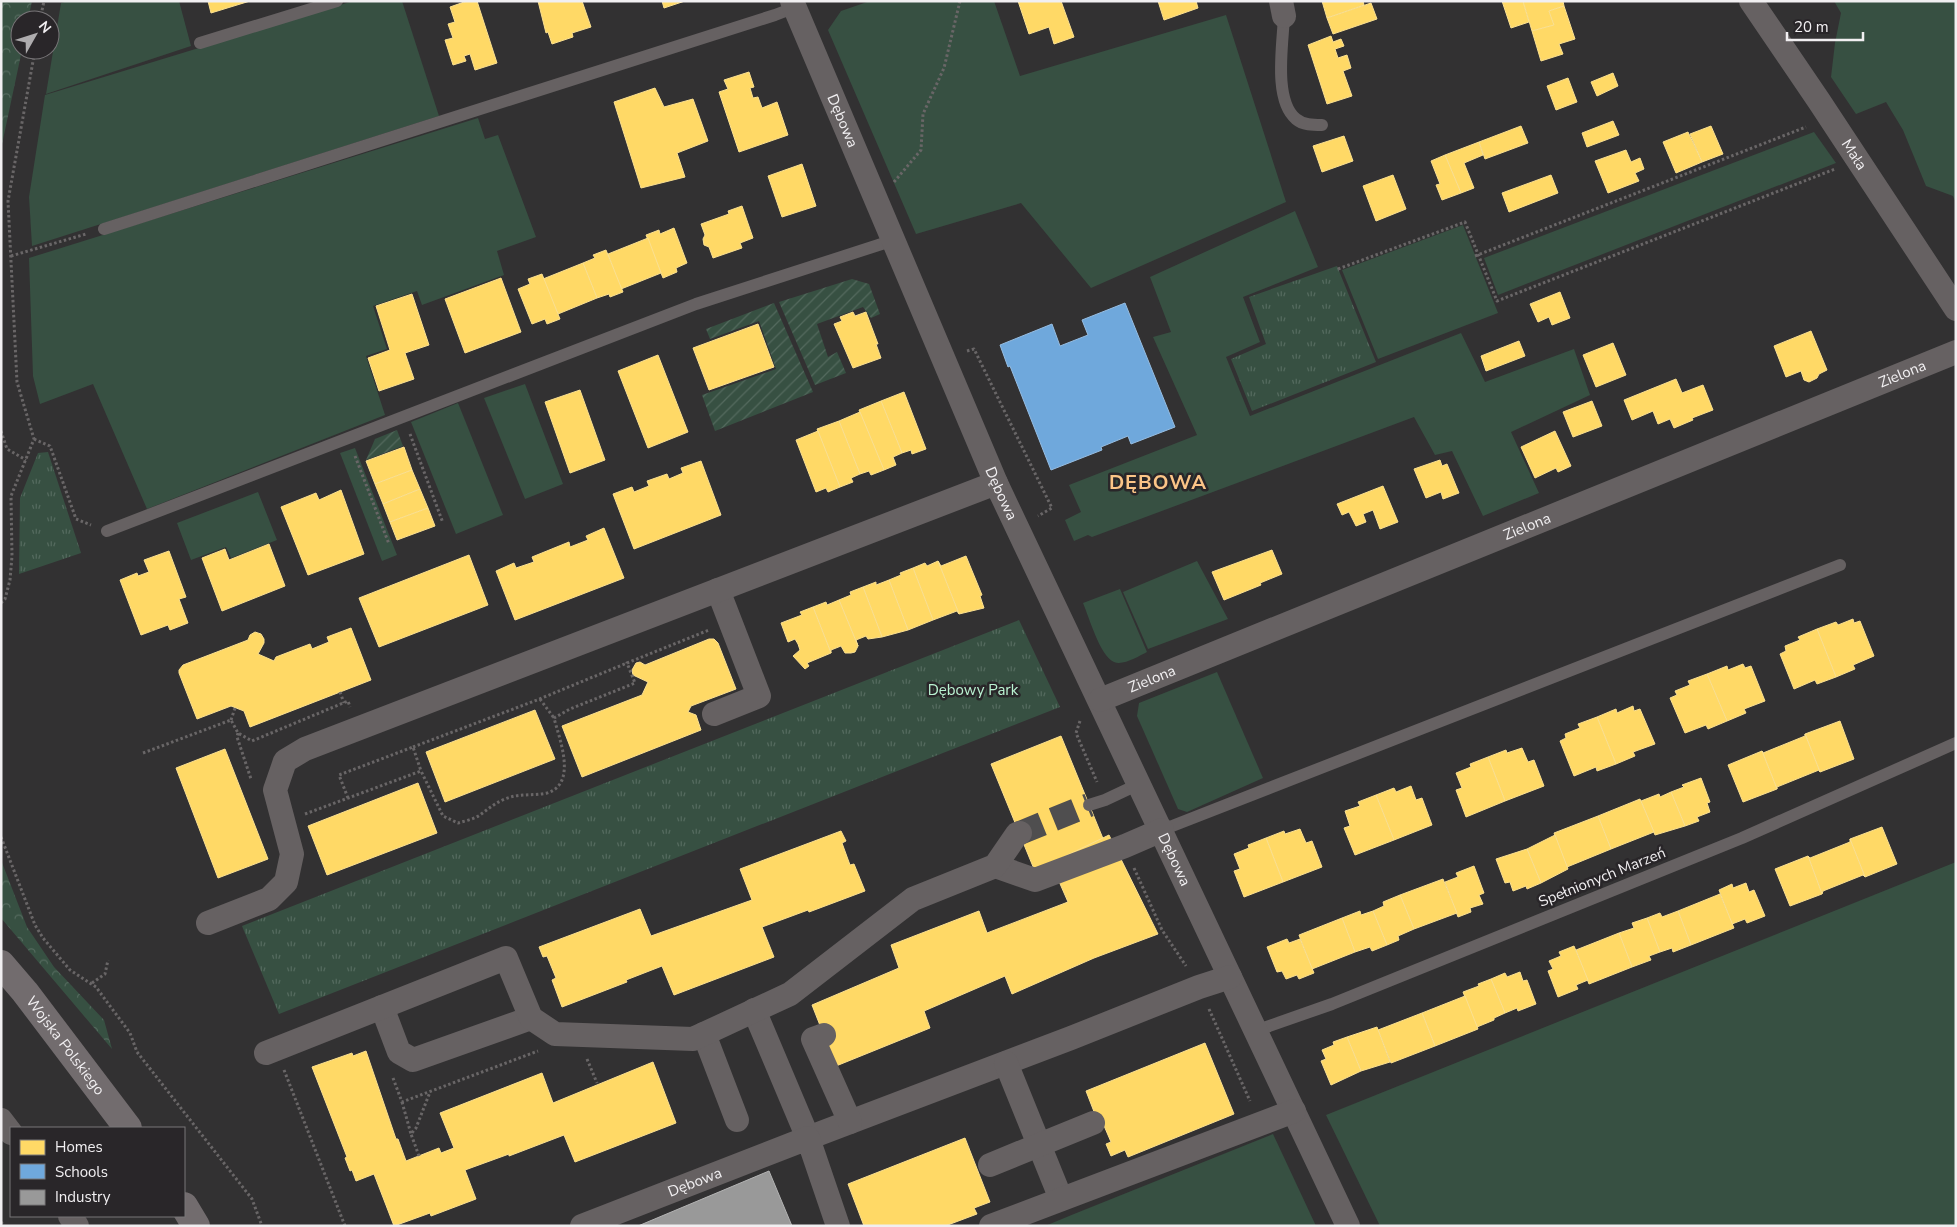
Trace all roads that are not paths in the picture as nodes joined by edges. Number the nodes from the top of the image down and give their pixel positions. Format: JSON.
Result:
{"nodes":[{"id":1,"x":337,"y":1,"type":"edge"},
{"id":2,"x":1751,"y":1,"type":"edge"},
{"id":3,"x":800,"y":3,"type":"edge"},
{"id":4,"x":1283,"y":9,"type":"edge"},
{"id":5,"x":200,"y":43,"type":"dead end"},
{"id":6,"x":1322,"y":125,"type":"dead end"},
{"id":7,"x":104,"y":229,"type":"road end"},
{"id":8,"x":894,"y":240,"type":"junction"},
{"id":9,"x":1956,"y":310,"type":"edge"},
{"id":10,"x":1956,"y":352,"type":"edge"},
{"id":11,"x":996,"y":483,"type":"junction"},
{"id":12,"x":108,"y":531,"type":"road end"},
{"id":13,"x":1840,"y":565,"type":"dead end"},
{"id":14,"x":718,"y":590,"type":"junction"},
{"id":15,"x":1100,"y":700,"type":"junction"},
{"id":16,"x":714,"y":714,"type":"dead end"},
{"id":17,"x":1956,"y":743,"type":"edge"},
{"id":18,"x":1140,"y":784,"type":"junction"},
{"id":19,"x":1089,"y":805,"type":"tunnel mouth"},
{"id":20,"x":1162,"y":830,"type":"junction"},
{"id":21,"x":1020,"y":833,"type":"tunnel mouth"},
{"id":22,"x":995,"y":866,"type":"junction"},
{"id":23,"x":208,"y":923,"type":"dead end"},
{"id":24,"x":1,"y":964,"type":"edge"},
{"id":25,"x":1230,"y":977,"type":"junction"},
{"id":26,"x":382,"y":1007,"type":"junction"},
{"id":27,"x":754,"y":1010,"type":"junction"},
{"id":28,"x":531,"y":1018,"type":"junction"},
{"id":29,"x":1255,"y":1031,"type":"junction"},
{"id":30,"x":704,"y":1034,"type":"junction"},
{"id":31,"x":824,"y":1035,"type":"dead end"},
{"id":32,"x":271,"y":1051,"type":"road end"},
{"id":33,"x":1006,"y":1063,"type":"junction"},
{"id":34,"x":1294,"y":1111,"type":"junction"},
{"id":35,"x":1,"y":1120,"type":"edge"},
{"id":36,"x":737,"y":1120,"type":"dead end"},
{"id":37,"x":850,"y":1122,"type":"junction"},
{"id":38,"x":1092,"y":1123,"type":"dead end"},
{"id":39,"x":127,"y":1127,"type":"edge"},
{"id":40,"x":10,"y":1132,"type":"edge"},
{"id":41,"x":808,"y":1138,"type":"junction"},
{"id":42,"x":1039,"y":1145,"type":"junction"},
{"id":43,"x":990,"y":1165,"type":"dead end"},
{"id":44,"x":1061,"y":1199,"type":"junction"},
{"id":45,"x":185,"y":1208,"type":"edge"},
{"id":46,"x":196,"y":1226,"type":"edge"},
{"id":47,"x":582,"y":1226,"type":"edge"},
{"id":48,"x":838,"y":1226,"type":"edge"},
{"id":49,"x":991,"y":1226,"type":"edge"},
{"id":50,"x":1348,"y":1226,"type":"edge"}],
"edges":[{"from":1,"to":5,"type":"lane"},
{"from":2,"to":9,"type":"street","name":"Mała"},
{"from":3,"to":7,"type":"lane"},
{"from":3,"to":8,"type":"street","name":"Dębowa"},
{"from":4,"to":6,"type":"lane"},
{"from":8,"to":11,"type":"street","name":"Dębowa"},
{"from":8,"to":12,"type":"lane"},
{"from":10,"to":15,"type":"street","name":"Zielona"},
{"from":11,"to":14,"type":"street"},
{"from":11,"to":15,"type":"street","name":"Dębowa"},
{"from":13,"to":20,"type":"lane"},
{"from":14,"to":16,"type":"street"},
{"from":14,"to":23,"type":"street"},
{"from":15,"to":18,"type":"street","name":"Dębowa"},
{"from":17,"to":29,"type":"lane","name":"Spełnionych Marzeń"},
{"from":18,"to":19,"type":"lane"},
{"from":18,"to":20,"type":"street","name":"Dębowa"},
{"from":20,"to":22,"type":"street"},
{"from":20,"to":25,"type":"street","name":"Dębowa"},
{"from":21,"to":22,"type":"street"},
{"from":22,"to":27,"type":"street"},
{"from":24,"to":39,"type":"main road","name":"Wojska Polskiego"},
{"from":25,"to":29,"type":"street","name":"Dębowa"},
{"from":25,"to":33,"type":"street","name":"Dębowa"},
{"from":26,"to":28,"type":"street"},
{"from":26,"to":28,"type":"street"},
{"from":26,"to":32,"type":"street"},
{"from":27,"to":30,"type":"street"},
{"from":27,"to":41,"type":"street"},
{"from":28,"to":30,"type":"street"},
{"from":29,"to":34,"type":"street","name":"Dębowa"},
{"from":30,"to":36,"type":"street"},
{"from":31,"to":37,"type":"street"},
{"from":33,"to":37,"type":"street","name":"Dębowa"},
{"from":33,"to":42,"type":"street"},
{"from":34,"to":44,"type":"street"},
{"from":34,"to":50,"type":"street","name":"Dębowa"},
{"from":35,"to":40,"type":"street"},
{"from":37,"to":41,"type":"street","name":"Dębowa"},
{"from":38,"to":42,"type":"street"},
{"from":41,"to":47,"type":"street","name":"Dębowa"},
{"from":41,"to":48,"type":"street"},
{"from":42,"to":43,"type":"street"},
{"from":42,"to":44,"type":"street"},
{"from":44,"to":49,"type":"street"},
{"from":45,"to":46,"type":"main road"}]}
